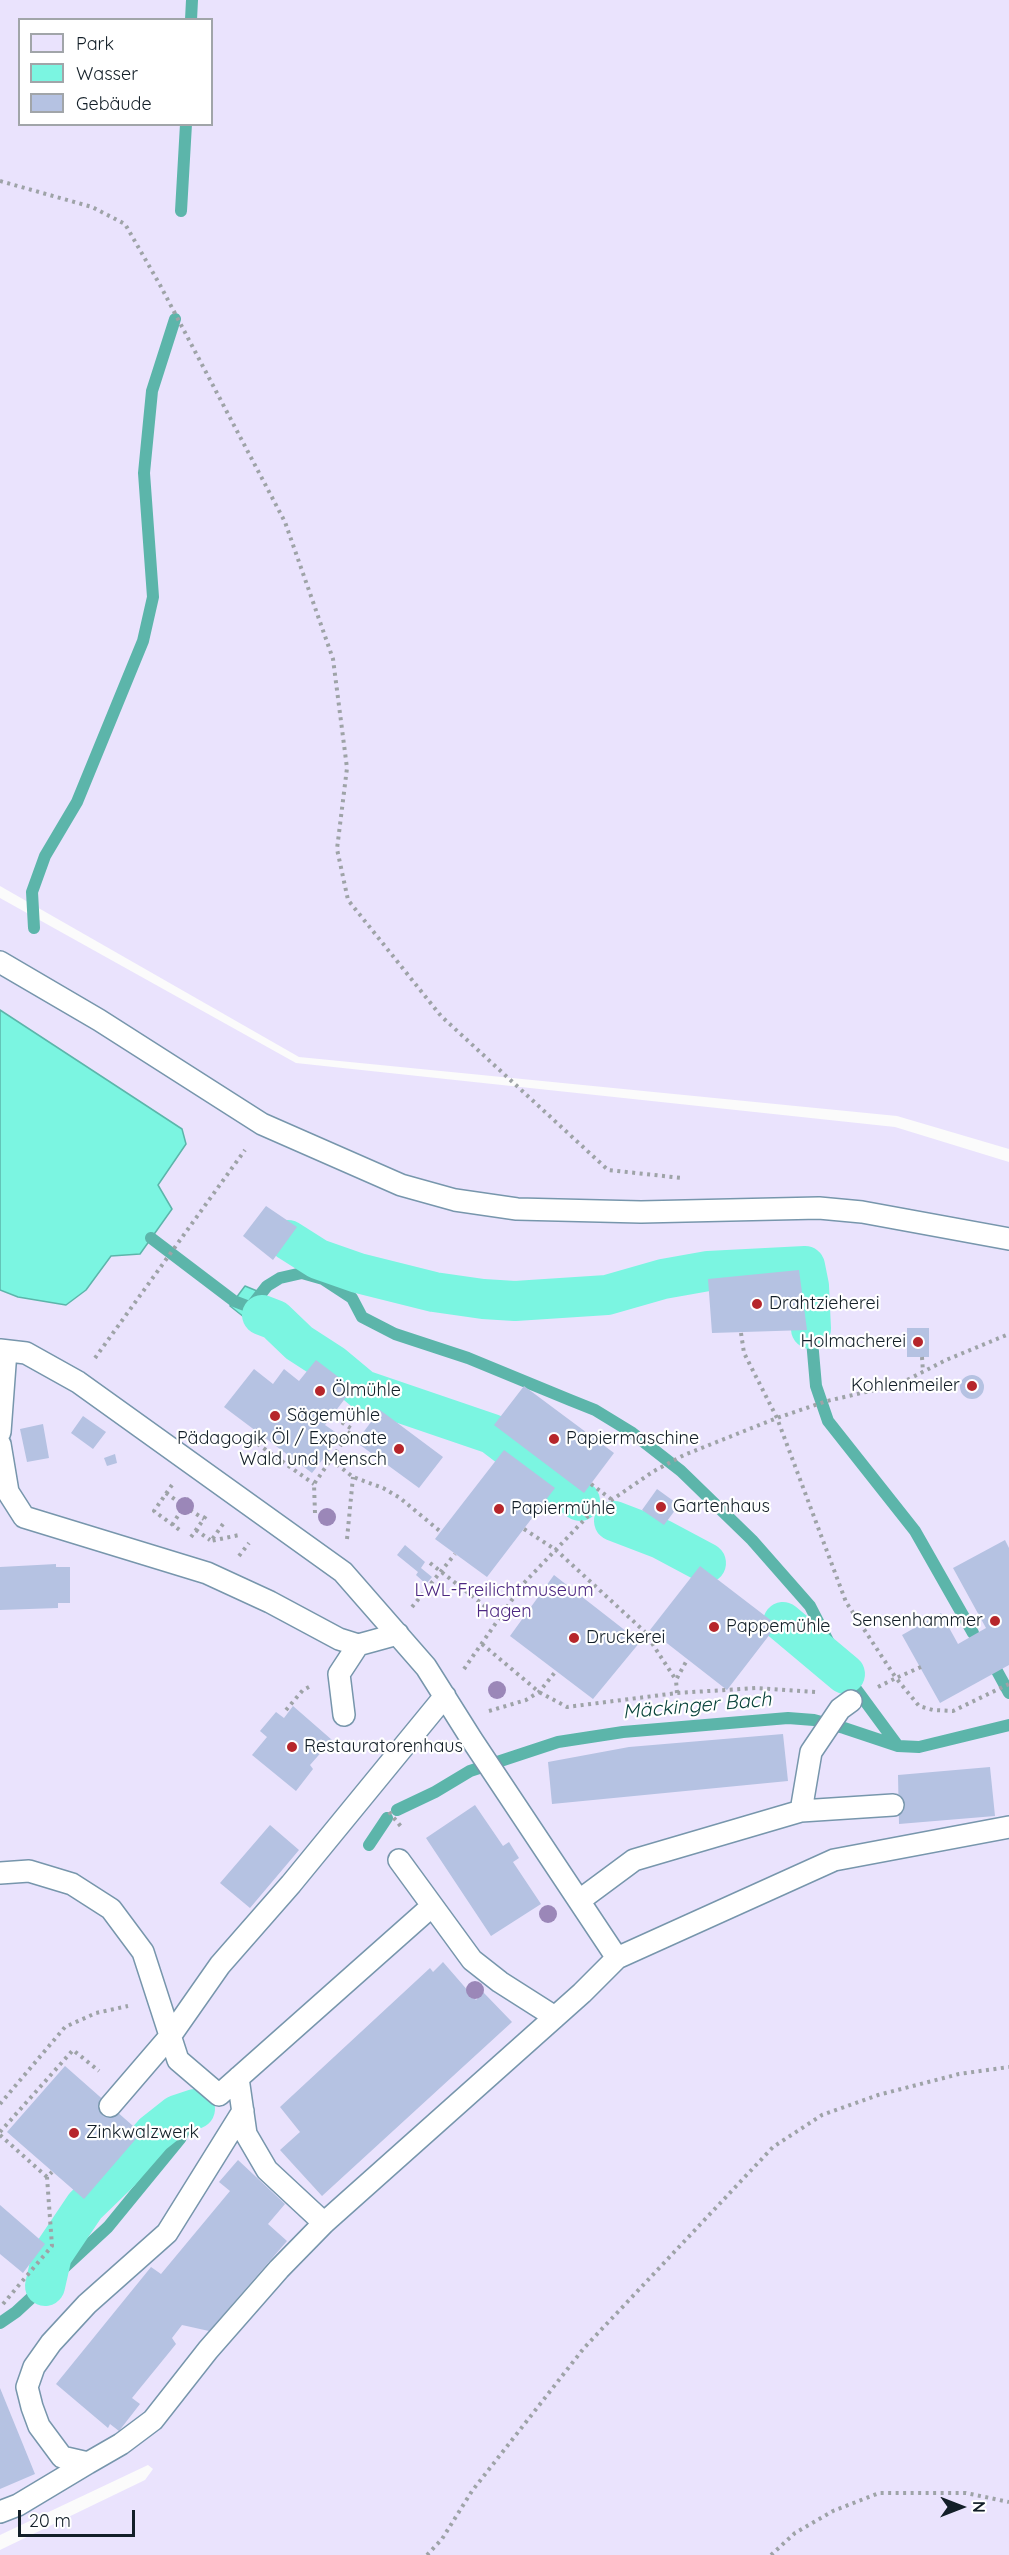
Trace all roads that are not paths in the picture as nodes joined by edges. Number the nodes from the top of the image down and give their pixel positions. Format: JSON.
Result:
{"nodes":[{"id":1,"x":0,"y":962,"type":"edge"},
{"id":2,"x":1009,"y":1239,"type":"edge"},
{"id":3,"x":3,"y":1350,"type":"edge"},
{"id":4,"x":0,"y":1432,"type":"edge"},
{"id":5,"x":0,"y":1444,"type":"edge"},
{"id":6,"x":398,"y":1634,"type":"junction"},
{"id":7,"x":358,"y":1645,"type":"junction"},
{"id":8,"x":445,"y":1696,"type":"junction"},
{"id":9,"x":846,"y":1705,"type":"road end"},
{"id":10,"x":344,"y":1715,"type":"dead end"},
{"id":11,"x":893,"y":1805,"type":"dead end"},
{"id":12,"x":801,"y":1811,"type":"junction"},
{"id":13,"x":1009,"y":1827,"type":"edge"},
{"id":14,"x":399,"y":1860,"type":"dead end"},
{"id":15,"x":0,"y":1873,"type":"edge"},
{"id":16,"x":580,"y":1900,"type":"junction"},
{"id":17,"x":432,"y":1906,"type":"junction"},
{"id":18,"x":617,"y":1958,"type":"junction"},
{"id":19,"x":555,"y":2018,"type":"junction"},
{"id":20,"x":171,"y":2035,"type":"junction"},
{"id":21,"x":238,"y":2078,"type":"junction"},
{"id":22,"x":116,"y":2098,"type":"road end"},
{"id":23,"x":243,"y":2111,"type":"junction"},
{"id":24,"x":324,"y":2223,"type":"junction"},
{"id":25,"x":88,"y":2463,"type":"junction"},
{"id":26,"x":0,"y":2512,"type":"edge"}],
"edges":[{"from":1,"to":2,"type":"lane"},
{"from":3,"to":4,"type":"lane"},
{"from":3,"to":6,"type":"lane"},
{"from":5,"to":7,"type":"lane"},
{"from":6,"to":7,"type":"lane"},
{"from":6,"to":8,"type":"lane"},
{"from":7,"to":10,"type":"lane"},
{"from":8,"to":16,"type":"lane"},
{"from":8,"to":20,"type":"lane"},
{"from":9,"to":12,"type":"lane"},
{"from":11,"to":12,"type":"lane"},
{"from":12,"to":16,"type":"lane"},
{"from":13,"to":18,"type":"lane"},
{"from":14,"to":17,"type":"lane"},
{"from":15,"to":20,"type":"lane"},
{"from":16,"to":18,"type":"lane"},
{"from":17,"to":19,"type":"lane"},
{"from":17,"to":21,"type":"lane"},
{"from":18,"to":19,"type":"lane"},
{"from":19,"to":24,"type":"lane"},
{"from":20,"to":21,"type":"lane"},
{"from":20,"to":22,"type":"lane"},
{"from":21,"to":23,"type":"lane"},
{"from":23,"to":24,"type":"lane"},
{"from":23,"to":25,"type":"lane"},
{"from":24,"to":25,"type":"lane"},
{"from":25,"to":26,"type":"lane"}]}
